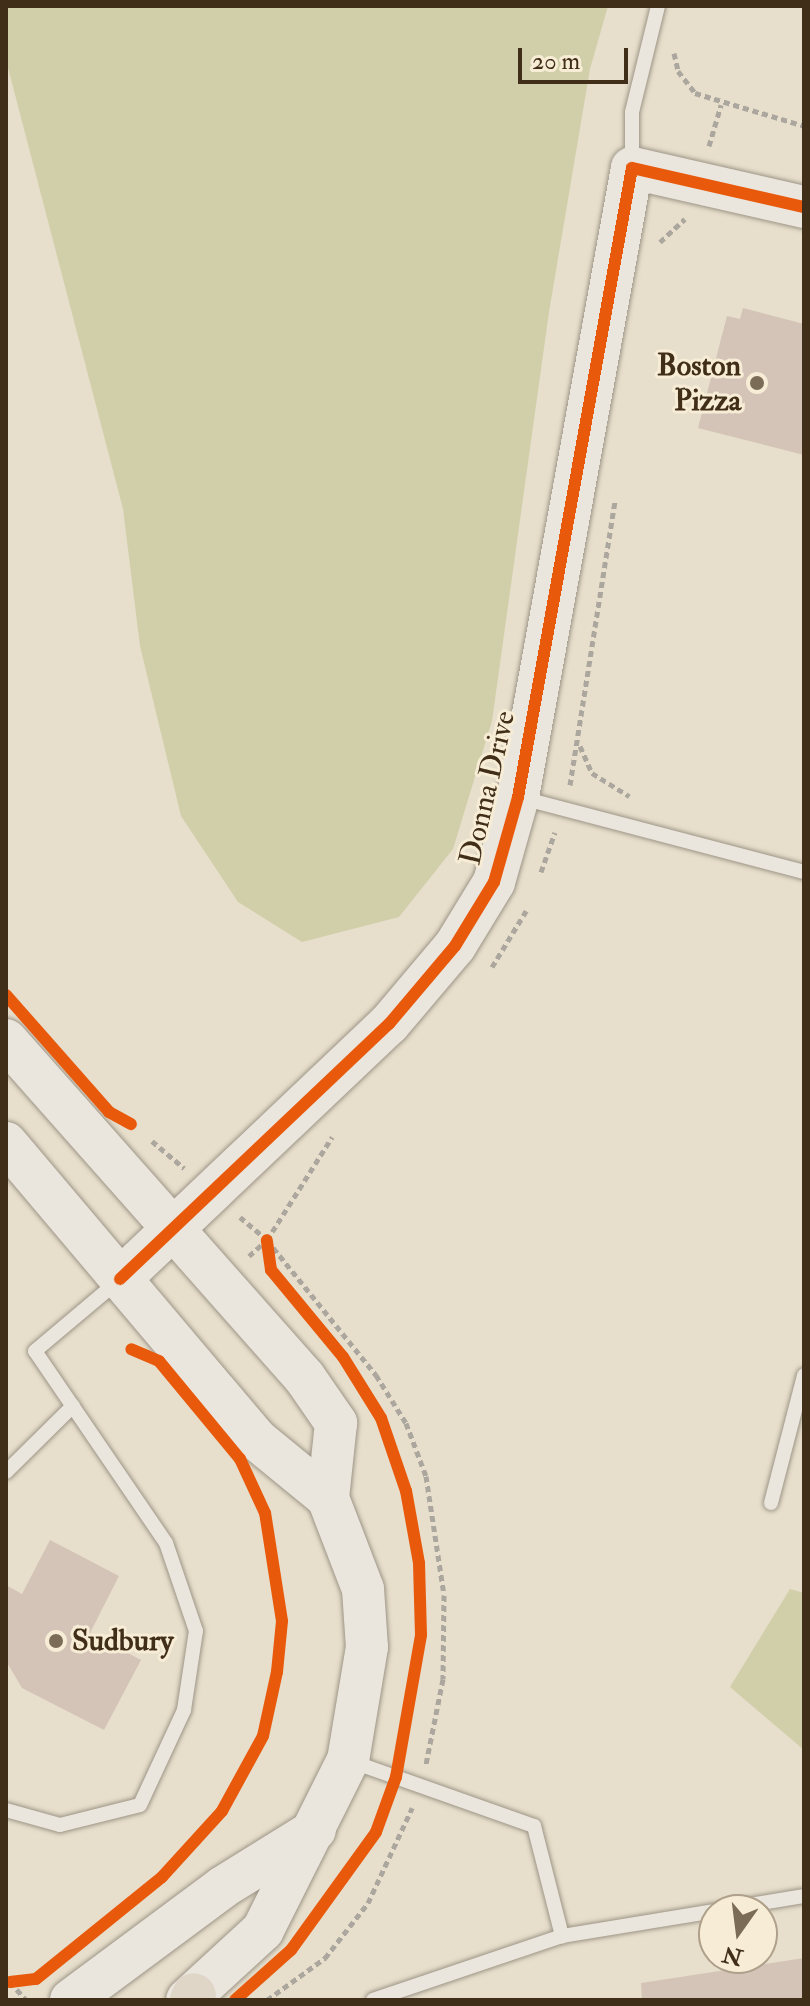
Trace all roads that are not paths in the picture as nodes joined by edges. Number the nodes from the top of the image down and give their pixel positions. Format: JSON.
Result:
{"nodes":[{"id":1,"x":658,"y":6,"type":"edge"},
{"id":2,"x":632,"y":168,"type":"junction"},
{"id":3,"x":804,"y":207,"type":"edge"},
{"id":4,"x":518,"y":797,"type":"junction"},
{"id":5,"x":804,"y":872,"type":"edge"},
{"id":6,"x":6,"y":1040,"type":"edge"},
{"id":7,"x":6,"y":1143,"type":"edge"},
{"id":8,"x":177,"y":1229,"type":"junction"},
{"id":9,"x":120,"y":1279,"type":"junction"},
{"id":10,"x":804,"y":1375,"type":"edge"},
{"id":11,"x":73,"y":1406,"type":"junction"},
{"id":12,"x":6,"y":1472,"type":"edge"},
{"id":13,"x":328,"y":1498,"type":"junction"},
{"id":14,"x":771,"y":1503,"type":"dead end"},
{"id":15,"x":348,"y":1760,"type":"junction"},
{"id":16,"x":6,"y":1810,"type":"edge"},
{"id":17,"x":316,"y":1830,"type":"junction"},
{"id":18,"x":804,"y":1896,"type":"edge"},
{"id":19,"x":778,"y":1900,"type":"edge"},
{"id":20,"x":698,"y":1913,"type":"edge"},
{"id":21,"x":562,"y":1936,"type":"junction"},
{"id":22,"x":53,"y":1990,"type":"edge"},
{"id":23,"x":191,"y":1998,"type":"edge"},
{"id":24,"x":373,"y":2000,"type":"edge"}],
"edges":[{"from":1,"to":2,"type":"lane"},
{"from":2,"to":3,"type":"main road"},
{"from":2,"to":4,"type":"main road","name":"Donna Drive"},
{"from":4,"to":5,"type":"lane"},
{"from":4,"to":8,"type":"main road","name":"Donna Drive"},
{"from":6,"to":8,"type":"main road"},
{"from":7,"to":9,"type":"main road"},
{"from":8,"to":9,"type":"main road","name":"Donna Drive"},
{"from":8,"to":13,"type":"main road"},
{"from":9,"to":11,"type":"lane"},
{"from":9,"to":13,"type":"main road"},
{"from":10,"to":14,"type":"lane"},
{"from":11,"to":12,"type":"lane"},
{"from":11,"to":16,"type":"lane"},
{"from":13,"to":15,"type":"main road"},
{"from":15,"to":17,"type":"main road"},
{"from":15,"to":21,"type":"lane"},
{"from":17,"to":22,"type":"main road"},
{"from":17,"to":23,"type":"main road"},
{"from":18,"to":19,"type":"lane"},
{"from":20,"to":21,"type":"lane"},
{"from":21,"to":24,"type":"lane"}]}
